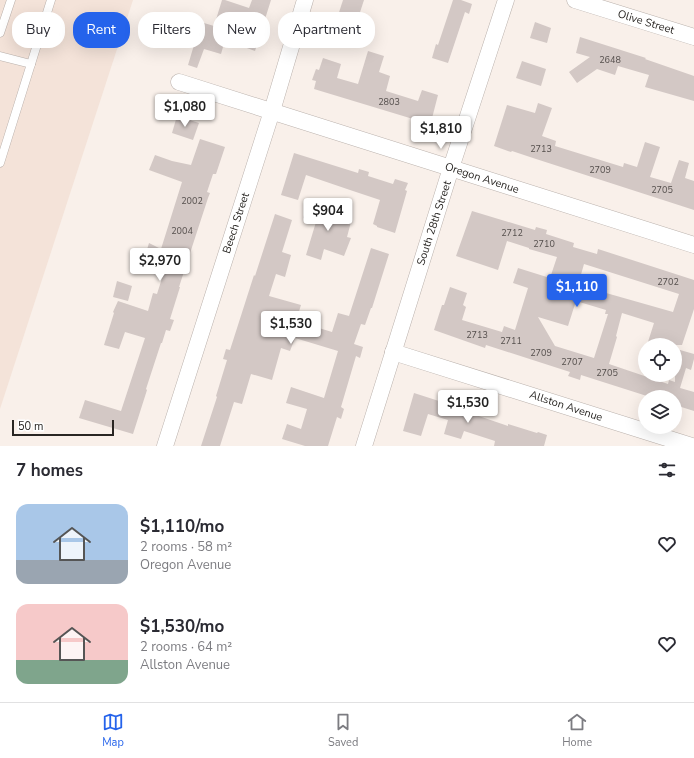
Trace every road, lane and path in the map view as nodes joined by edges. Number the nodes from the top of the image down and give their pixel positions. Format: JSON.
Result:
{"nodes":[{"id":1,"x":10,"y":0,"type":"edge"},
{"id":2,"x":51,"y":0,"type":"edge"},
{"id":3,"x":305,"y":0,"type":"edge"},
{"id":4,"x":506,"y":0,"type":"edge"},
{"id":5,"x":575,"y":0,"type":"edge"},
{"id":6,"x":0,"y":33,"type":"edge"},
{"id":7,"x":694,"y":37,"type":"edge"},
{"id":8,"x":0,"y":56,"type":"edge"},
{"id":9,"x":31,"y":64,"type":"junction"},
{"id":10,"x":179,"y":82,"type":"dead end"},
{"id":11,"x":272,"y":111,"type":"junction"},
{"id":12,"x":0,"y":163,"type":"edge"},
{"id":13,"x":452,"y":168,"type":"junction"},
{"id":14,"x":694,"y":245,"type":"edge"},
{"id":15,"x":394,"y":352,"type":"junction"},
{"id":16,"x":165,"y":446,"type":"edge"},
{"id":17,"x":364,"y":446,"type":"edge"},
{"id":18,"x":692,"y":446,"type":"edge"}],
"edges":[{"from":1,"to":6,"type":"lane"},
{"from":2,"to":9,"type":"lane"},
{"from":3,"to":11,"type":"street","name":"Beech Street"},
{"from":4,"to":13,"type":"street","name":"South 28th Street"},
{"from":5,"to":7,"type":"street","name":"Olive Street"},
{"from":8,"to":9,"type":"lane"},
{"from":9,"to":12,"type":"lane"},
{"from":10,"to":11,"type":"street","name":"Oregon Avenue"},
{"from":11,"to":13,"type":"street","name":"Oregon Avenue"},
{"from":11,"to":16,"type":"street","name":"Beech Street"},
{"from":13,"to":14,"type":"street","name":"Oregon Avenue"},
{"from":13,"to":15,"type":"street","name":"South 28th Street"},
{"from":15,"to":17,"type":"street","name":"South 28th Street"},
{"from":15,"to":18,"type":"street","name":"Allston Avenue"}]}
